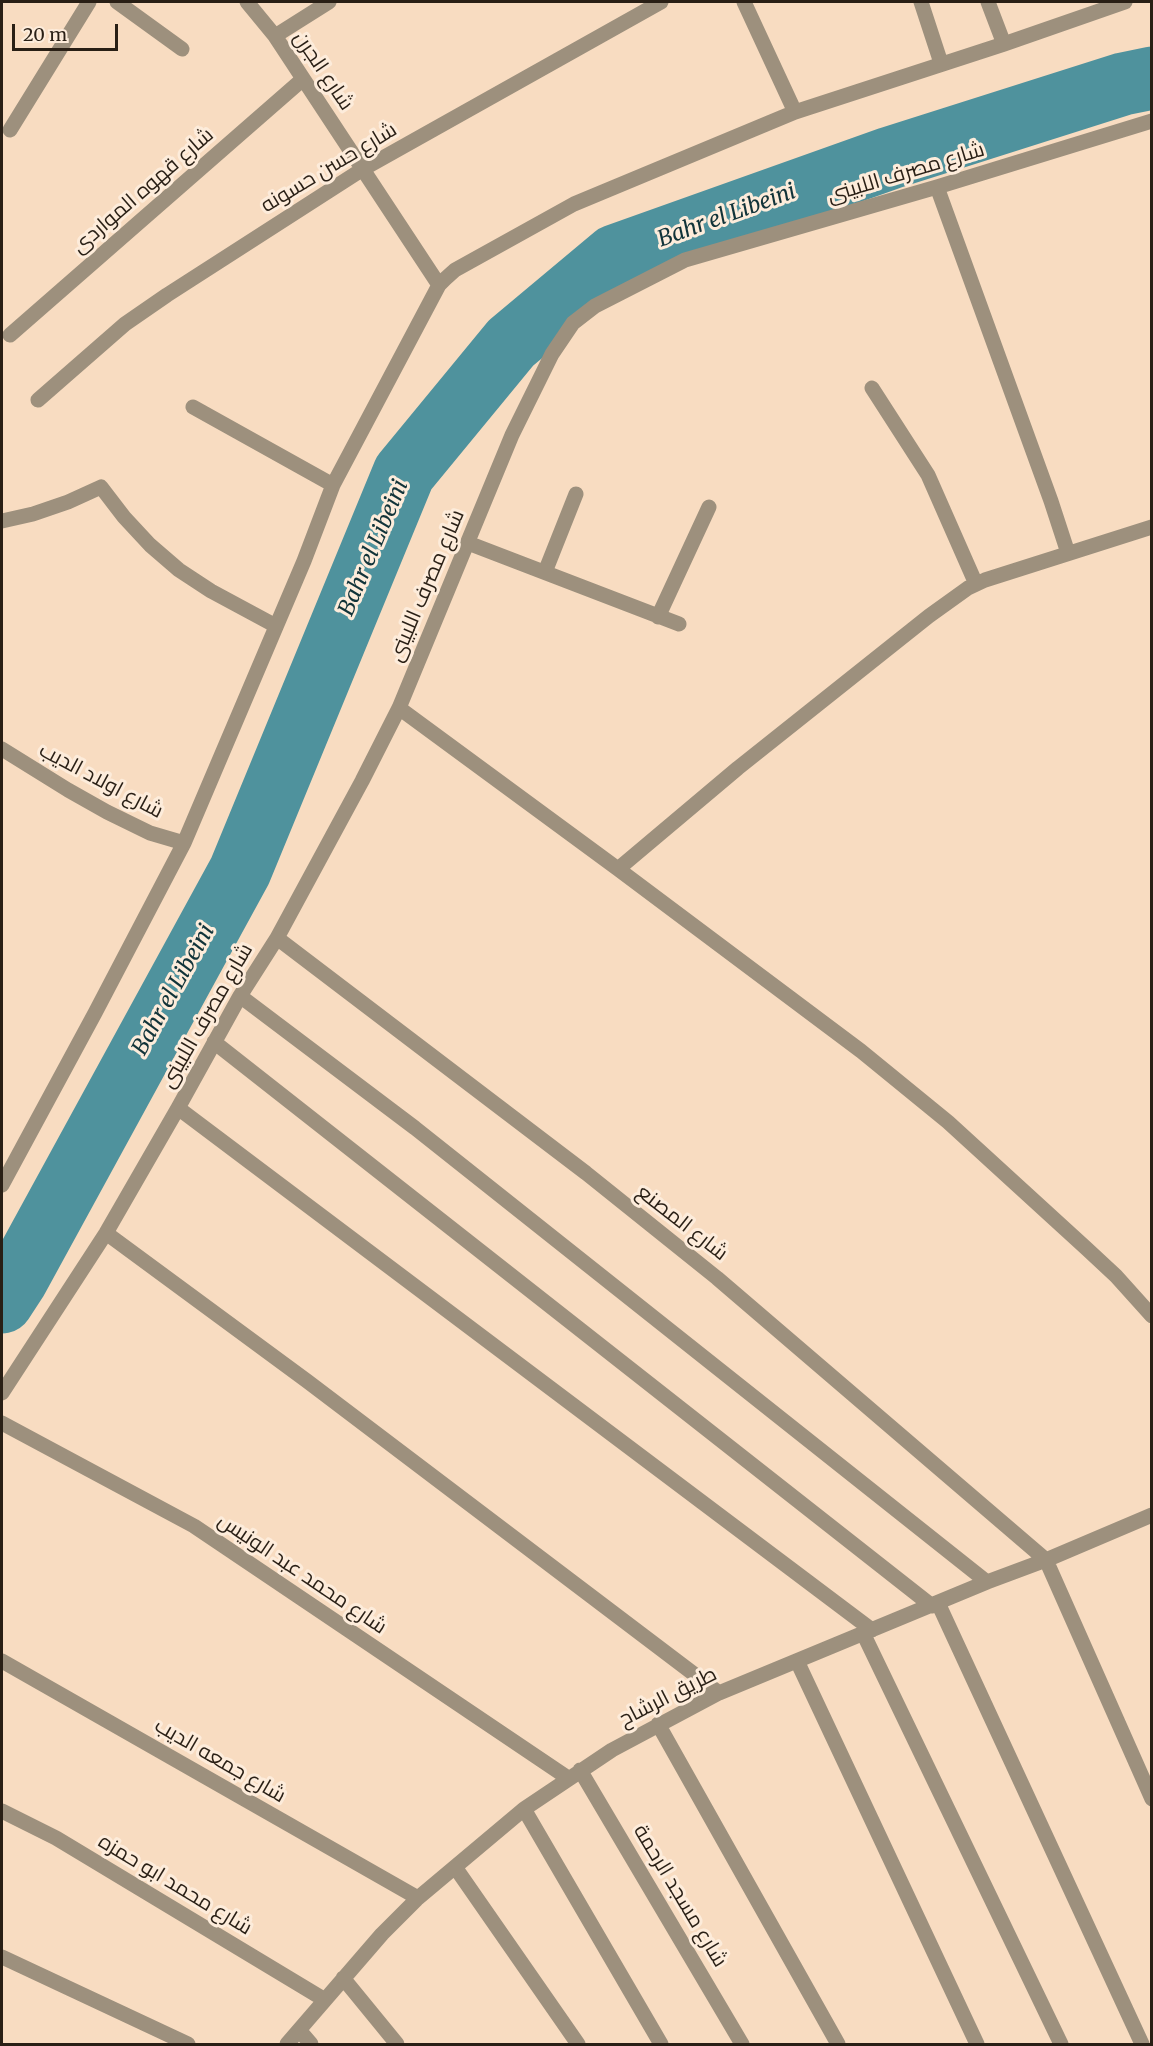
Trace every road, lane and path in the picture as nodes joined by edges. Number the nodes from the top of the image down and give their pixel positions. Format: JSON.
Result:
{"nodes":[{"id":1,"x":89,"y":2,"type":"edge"},
{"id":2,"x":117,"y":2,"type":"edge"},
{"id":3,"x":247,"y":2,"type":"edge"},
{"id":4,"x":329,"y":2,"type":"edge"},
{"id":5,"x":661,"y":2,"type":"edge"},
{"id":6,"x":744,"y":2,"type":"edge"},
{"id":7,"x":921,"y":2,"type":"edge"},
{"id":8,"x":988,"y":2,"type":"edge"},
{"id":9,"x":1125,"y":2,"type":"edge"},
{"id":10,"x":274,"y":36,"type":"junction"},
{"id":11,"x":1004,"y":44,"type":"junction"},
{"id":12,"x":182,"y":49,"type":"dead end"},
{"id":13,"x":941,"y":63,"type":"junction"},
{"id":14,"x":303,"y":79,"type":"junction"},
{"id":15,"x":795,"y":112,"type":"junction"},
{"id":16,"x":1152,"y":121,"type":"edge"},
{"id":17,"x":10,"y":130,"type":"dead end"},
{"id":18,"x":363,"y":169,"type":"junction"},
{"id":19,"x":937,"y":187,"type":"junction"},
{"id":20,"x":439,"y":285,"type":"junction"},
{"id":21,"x":10,"y":335,"type":"dead end"},
{"id":22,"x":872,"y":388,"type":"dead end"},
{"id":23,"x":38,"y":400,"type":"dead end"},
{"id":24,"x":193,"y":407,"type":"dead end"},
{"id":25,"x":333,"y":485,"type":"junction"},
{"id":26,"x":576,"y":494,"type":"dead end"},
{"id":27,"x":709,"y":507,"type":"dead end"},
{"id":28,"x":2,"y":521,"type":"edge"},
{"id":29,"x":1152,"y":527,"type":"edge"},
{"id":30,"x":468,"y":543,"type":"junction"},
{"id":31,"x":1068,"y":553,"type":"junction"},
{"id":32,"x":545,"y":572,"type":"junction"},
{"id":33,"x":976,"y":584,"type":"junction"},
{"id":34,"x":658,"y":616,"type":"junction"},
{"id":35,"x":679,"y":624,"type":"dead end"},
{"id":36,"x":276,"y":626,"type":"junction"},
{"id":37,"x":399,"y":708,"type":"junction"},
{"id":38,"x":2,"y":749,"type":"edge"},
{"id":39,"x":184,"y":843,"type":"junction"},
{"id":40,"x":618,"y":869,"type":"junction"},
{"id":41,"x":276,"y":938,"type":"junction"},
{"id":42,"x":240,"y":996,"type":"junction"},
{"id":43,"x":214,"y":1042,"type":"junction"},
{"id":44,"x":178,"y":1108,"type":"junction"},
{"id":45,"x":2,"y":1185,"type":"edge"},
{"id":46,"x":106,"y":1233,"type":"junction"},
{"id":47,"x":1152,"y":1316,"type":"edge"},
{"id":48,"x":2,"y":1393,"type":"edge"},
{"id":49,"x":2,"y":1423,"type":"edge"},
{"id":50,"x":1152,"y":1515,"type":"edge"},
{"id":51,"x":1046,"y":1560,"type":"junction"},
{"id":52,"x":987,"y":1582,"type":"junction"},
{"id":53,"x":935,"y":1604,"type":"junction"},
{"id":54,"x":867,"y":1632,"type":"junction"},
{"id":55,"x":2,"y":1661,"type":"edge"},
{"id":56,"x":797,"y":1661,"type":"junction"},
{"id":57,"x":719,"y":1693,"type":"junction"},
{"id":58,"x":658,"y":1724,"type":"junction"},
{"id":59,"x":574,"y":1774,"type":"junction"},
{"id":60,"x":1152,"y":1799,"type":"edge"},
{"id":61,"x":524,"y":1809,"type":"junction"},
{"id":62,"x":2,"y":1811,"type":"edge"},
{"id":63,"x":455,"y":1867,"type":"junction"},
{"id":64,"x":418,"y":1898,"type":"junction"},
{"id":65,"x":2,"y":1957,"type":"edge"},
{"id":66,"x":343,"y":1978,"type":"junction"},
{"id":67,"x":325,"y":2000,"type":"junction"},
{"id":68,"x":299,"y":2030,"type":"junction"},
{"id":69,"x":188,"y":2044,"type":"edge"},
{"id":70,"x":287,"y":2044,"type":"edge"},
{"id":71,"x":311,"y":2044,"type":"edge"},
{"id":72,"x":397,"y":2044,"type":"edge"},
{"id":73,"x":578,"y":2044,"type":"edge"},
{"id":74,"x":661,"y":2044,"type":"edge"},
{"id":75,"x":742,"y":2044,"type":"edge"},
{"id":76,"x":838,"y":2044,"type":"edge"},
{"id":77,"x":977,"y":2044,"type":"edge"},
{"id":78,"x":1061,"y":2044,"type":"edge"},
{"id":79,"x":1142,"y":2044,"type":"edge"}],
"edges":[{"from":1,"to":17,"type":"street"},
{"from":2,"to":12,"type":"street"},
{"from":3,"to":10,"type":"street","name":"شارع الجرن"},
{"from":4,"to":10,"type":"street"},
{"from":5,"to":18,"type":"street","name":"شارع حسن حسونه"},
{"from":6,"to":15,"type":"street"},
{"from":7,"to":13,"type":"street"},
{"from":8,"to":11,"type":"street"},
{"from":9,"to":11,"type":"street"},
{"from":10,"to":14,"type":"street","name":"شارع الجرن"},
{"from":11,"to":13,"type":"street"},
{"from":13,"to":15,"type":"street"},
{"from":14,"to":18,"type":"street","name":"شارع الجرن"},
{"from":14,"to":21,"type":"street","name":"شارع قهوه المواردى"},
{"from":15,"to":20,"type":"street"},
{"from":16,"to":19,"type":"street","name":"شارع مصرف اللبينى"},
{"from":18,"to":20,"type":"street","name":"شارع الجرن"},
{"from":18,"to":23,"type":"street","name":"شارع حسن حسونه"},
{"from":19,"to":30,"type":"street","name":"شارع مصرف اللبينى"},
{"from":19,"to":31,"type":"street"},
{"from":20,"to":25,"type":"street"},
{"from":22,"to":33,"type":"street"},
{"from":24,"to":25,"type":"street"},
{"from":25,"to":36,"type":"street"},
{"from":26,"to":32,"type":"street"},
{"from":27,"to":34,"type":"street"},
{"from":28,"to":36,"type":"street"},
{"from":29,"to":31,"type":"street"},
{"from":30,"to":32,"type":"street"},
{"from":30,"to":37,"type":"street","name":"شارع مصرف اللبينى"},
{"from":31,"to":33,"type":"street"},
{"from":32,"to":34,"type":"street"},
{"from":33,"to":40,"type":"street"},
{"from":34,"to":35,"type":"street"},
{"from":36,"to":39,"type":"street"},
{"from":37,"to":40,"type":"street"},
{"from":37,"to":41,"type":"street","name":"شارع مصرف اللبينى"},
{"from":38,"to":39,"type":"street","name":"شارع اولاد الديب"},
{"from":39,"to":45,"type":"street"},
{"from":40,"to":47,"type":"street"},
{"from":41,"to":42,"type":"street","name":"شارع مصرف اللبينى"},
{"from":41,"to":51,"type":"street","name":"شارع المصنع"},
{"from":42,"to":43,"type":"street","name":"شارع مصرف اللبينى"},
{"from":42,"to":52,"type":"street"},
{"from":43,"to":44,"type":"street","name":"شارع مصرف اللبينى"},
{"from":43,"to":53,"type":"street"},
{"from":44,"to":46,"type":"street","name":"شارع مصرف اللبينى"},
{"from":44,"to":54,"type":"street"},
{"from":46,"to":48,"type":"street","name":"شارع مصرف اللبينى"},
{"from":46,"to":57,"type":"street"},
{"from":49,"to":59,"type":"street","name":"شارع محمد عبد الونيس"},
{"from":50,"to":51,"type":"street","name":"طريق الرشاح"},
{"from":51,"to":52,"type":"street","name":"طريق الرشاح"},
{"from":51,"to":60,"type":"street"},
{"from":52,"to":53,"type":"street","name":"طريق الرشاح"},
{"from":53,"to":54,"type":"street","name":"طريق الرشاح"},
{"from":53,"to":79,"type":"street"},
{"from":54,"to":56,"type":"street","name":"طريق الرشاح"},
{"from":54,"to":78,"type":"street"},
{"from":55,"to":64,"type":"street","name":"شارع جمعه الديب"},
{"from":56,"to":57,"type":"street","name":"طريق الرشاح"},
{"from":56,"to":77,"type":"street"},
{"from":57,"to":58,"type":"street","name":"طريق الرشاح"},
{"from":58,"to":59,"type":"street","name":"طريق الرشاح"},
{"from":58,"to":76,"type":"street"},
{"from":59,"to":61,"type":"street","name":"طريق الرشاح"},
{"from":59,"to":75,"type":"street","name":"شارع مسجد الرحمة"},
{"from":61,"to":63,"type":"street","name":"طريق الرشاح"},
{"from":61,"to":74,"type":"street"},
{"from":62,"to":67,"type":"street","name":"شارع محمد ابو حمزه"},
{"from":63,"to":64,"type":"street","name":"طريق الرشاح"},
{"from":63,"to":73,"type":"street"},
{"from":64,"to":66,"type":"street","name":"طريق الرشاح"},
{"from":65,"to":69,"type":"street"},
{"from":66,"to":67,"type":"street","name":"طريق الرشاح"},
{"from":66,"to":72,"type":"street"},
{"from":67,"to":68,"type":"street","name":"طريق الرشاح"},
{"from":68,"to":70,"type":"street","name":"طريق الرشاح"},
{"from":68,"to":71,"type":"street"}]}
